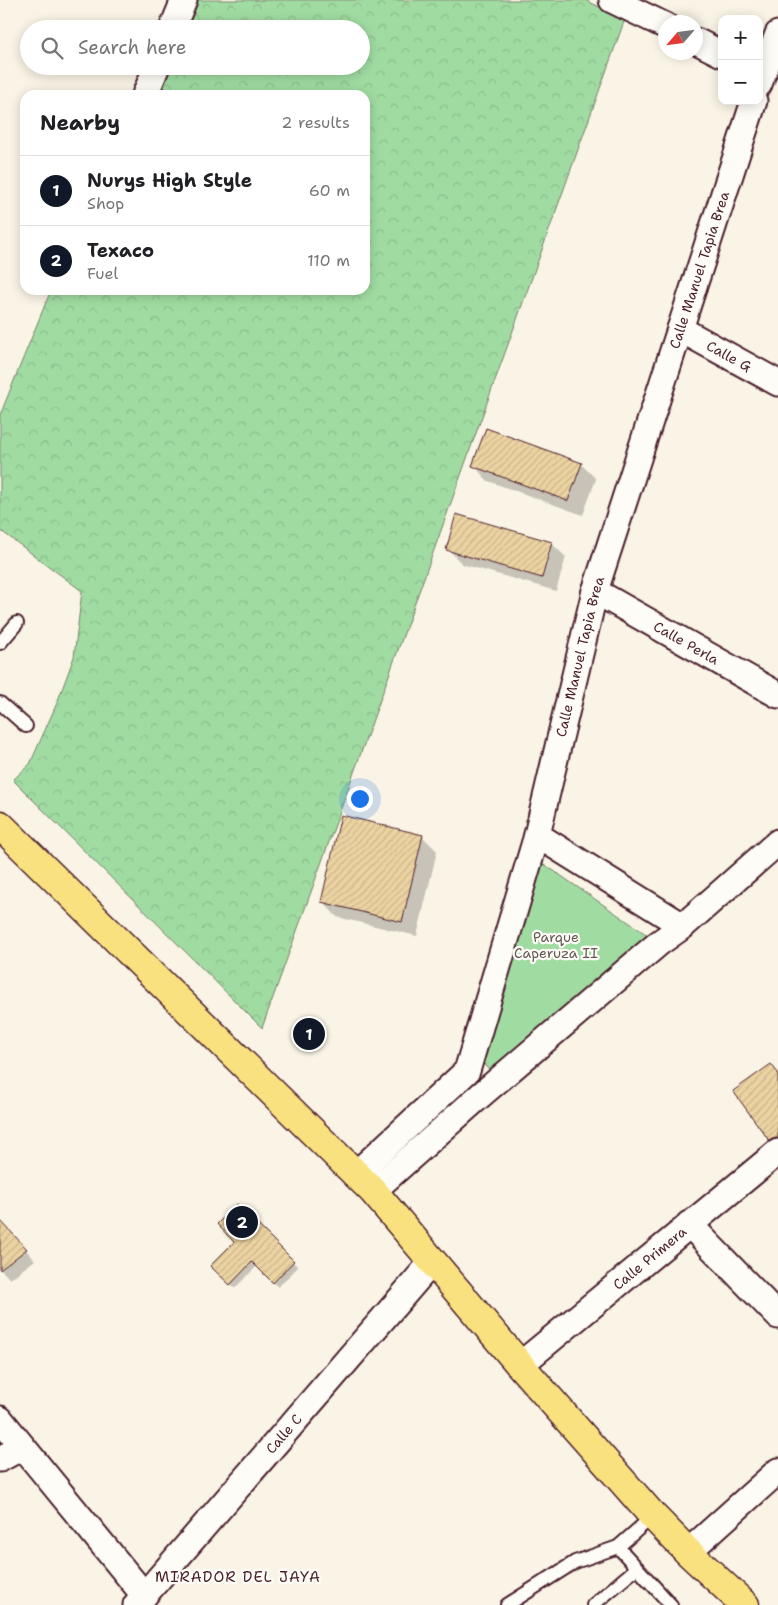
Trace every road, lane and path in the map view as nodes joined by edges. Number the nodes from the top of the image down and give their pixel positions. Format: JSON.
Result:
{"nodes":[{"id":1,"x":612,"y":0,"type":"edge"},
{"id":2,"x":181,"y":1,"type":"edge"},
{"id":3,"x":175,"y":20,"type":"edge"},
{"id":4,"x":658,"y":22,"type":"edge"},
{"id":5,"x":778,"y":34,"type":"edge"},
{"id":6,"x":703,"y":44,"type":"edge"},
{"id":7,"x":718,"y":52,"type":"edge"},
{"id":8,"x":153,"y":75,"type":"edge"},
{"id":9,"x":765,"y":78,"type":"edge"},
{"id":10,"x":147,"y":90,"type":"edge"},
{"id":11,"x":753,"y":105,"type":"edge"},
{"id":12,"x":680,"y":329,"type":"junction"},
{"id":13,"x":778,"y":383,"type":"edge"},
{"id":14,"x":595,"y":591,"type":"junction"},
{"id":15,"x":16,"y":623,"type":"dead end"},
{"id":16,"x":0,"y":643,"type":"edge"},
{"id":17,"x":778,"y":695,"type":"edge"},
{"id":18,"x":0,"y":703,"type":"edge"},
{"id":19,"x":26,"y":726,"type":"dead end"},
{"id":20,"x":0,"y":825,"type":"edge"},
{"id":21,"x":537,"y":835,"type":"junction"},
{"id":22,"x":778,"y":842,"type":"edge"},
{"id":23,"x":683,"y":926,"type":"junction"},
{"id":24,"x":467,"y":1072,"type":"junction"},
{"id":25,"x":482,"y":1094,"type":"junction"},
{"id":26,"x":778,"y":1152,"type":"edge"},
{"id":27,"x":364,"y":1182,"type":"junction"},
{"id":28,"x":689,"y":1224,"type":"junction"},
{"id":29,"x":432,"y":1262,"type":"junction"},
{"id":30,"x":778,"y":1316,"type":"edge"},
{"id":31,"x":520,"y":1365,"type":"junction"},
{"id":32,"x":0,"y":1419,"type":"edge"},
{"id":33,"x":22,"y":1447,"type":"junction"},
{"id":34,"x":0,"y":1459,"type":"edge"},
{"id":35,"x":778,"y":1471,"type":"edge"},
{"id":36,"x":653,"y":1516,"type":"junction"},
{"id":37,"x":618,"y":1546,"type":"junction"},
{"id":38,"x":688,"y":1552,"type":"junction"},
{"id":39,"x":637,"y":1568,"type":"junction"},
{"id":40,"x":140,"y":1600,"type":"edge"},
{"id":41,"x":507,"y":1605,"type":"edge"},
{"id":42,"x":593,"y":1605,"type":"edge"},
{"id":43,"x":671,"y":1605,"type":"edge"},
{"id":44,"x":745,"y":1605,"type":"edge"}],
"edges":[{"from":1,"to":4,"type":"street"},
{"from":2,"to":3,"type":"street"},
{"from":5,"to":9,"type":"street"},
{"from":6,"to":7,"type":"street"},
{"from":8,"to":10,"type":"street"},
{"from":11,"to":12,"type":"street","name":"Calle Manuel Tapia Brea"},
{"from":12,"to":13,"type":"street","name":"Calle G"},
{"from":12,"to":14,"type":"street","name":"Calle Manuel Tapia Brea"},
{"from":14,"to":17,"type":"street","name":"Calle Perla"},
{"from":14,"to":21,"type":"street","name":"Calle Manuel Tapia Brea"},
{"from":15,"to":16,"type":"lane"},
{"from":18,"to":19,"type":"lane"},
{"from":20,"to":27,"type":"main road"},
{"from":21,"to":23,"type":"street"},
{"from":21,"to":24,"type":"street","name":"Calle Manuel Tapia Brea"},
{"from":22,"to":23,"type":"street"},
{"from":23,"to":25,"type":"street"},
{"from":24,"to":25,"type":"street"},
{"from":24,"to":27,"type":"street"},
{"from":25,"to":27,"type":"street"},
{"from":26,"to":28,"type":"street","name":"Calle Primera"},
{"from":27,"to":29,"type":"main road"},
{"from":28,"to":30,"type":"street"},
{"from":28,"to":31,"type":"street","name":"Calle Primera"},
{"from":29,"to":31,"type":"main road"},
{"from":29,"to":40,"type":"street","name":"Calle C"},
{"from":31,"to":36,"type":"main road"},
{"from":32,"to":33,"type":"street"},
{"from":33,"to":34,"type":"street"},
{"from":33,"to":40,"type":"street"},
{"from":35,"to":38,"type":"street"},
{"from":36,"to":37,"type":"lane"},
{"from":36,"to":38,"type":"main road"},
{"from":37,"to":39,"type":"lane"},
{"from":37,"to":41,"type":"lane"},
{"from":38,"to":44,"type":"main road"},
{"from":39,"to":42,"type":"lane"},
{"from":39,"to":43,"type":"lane"}]}
